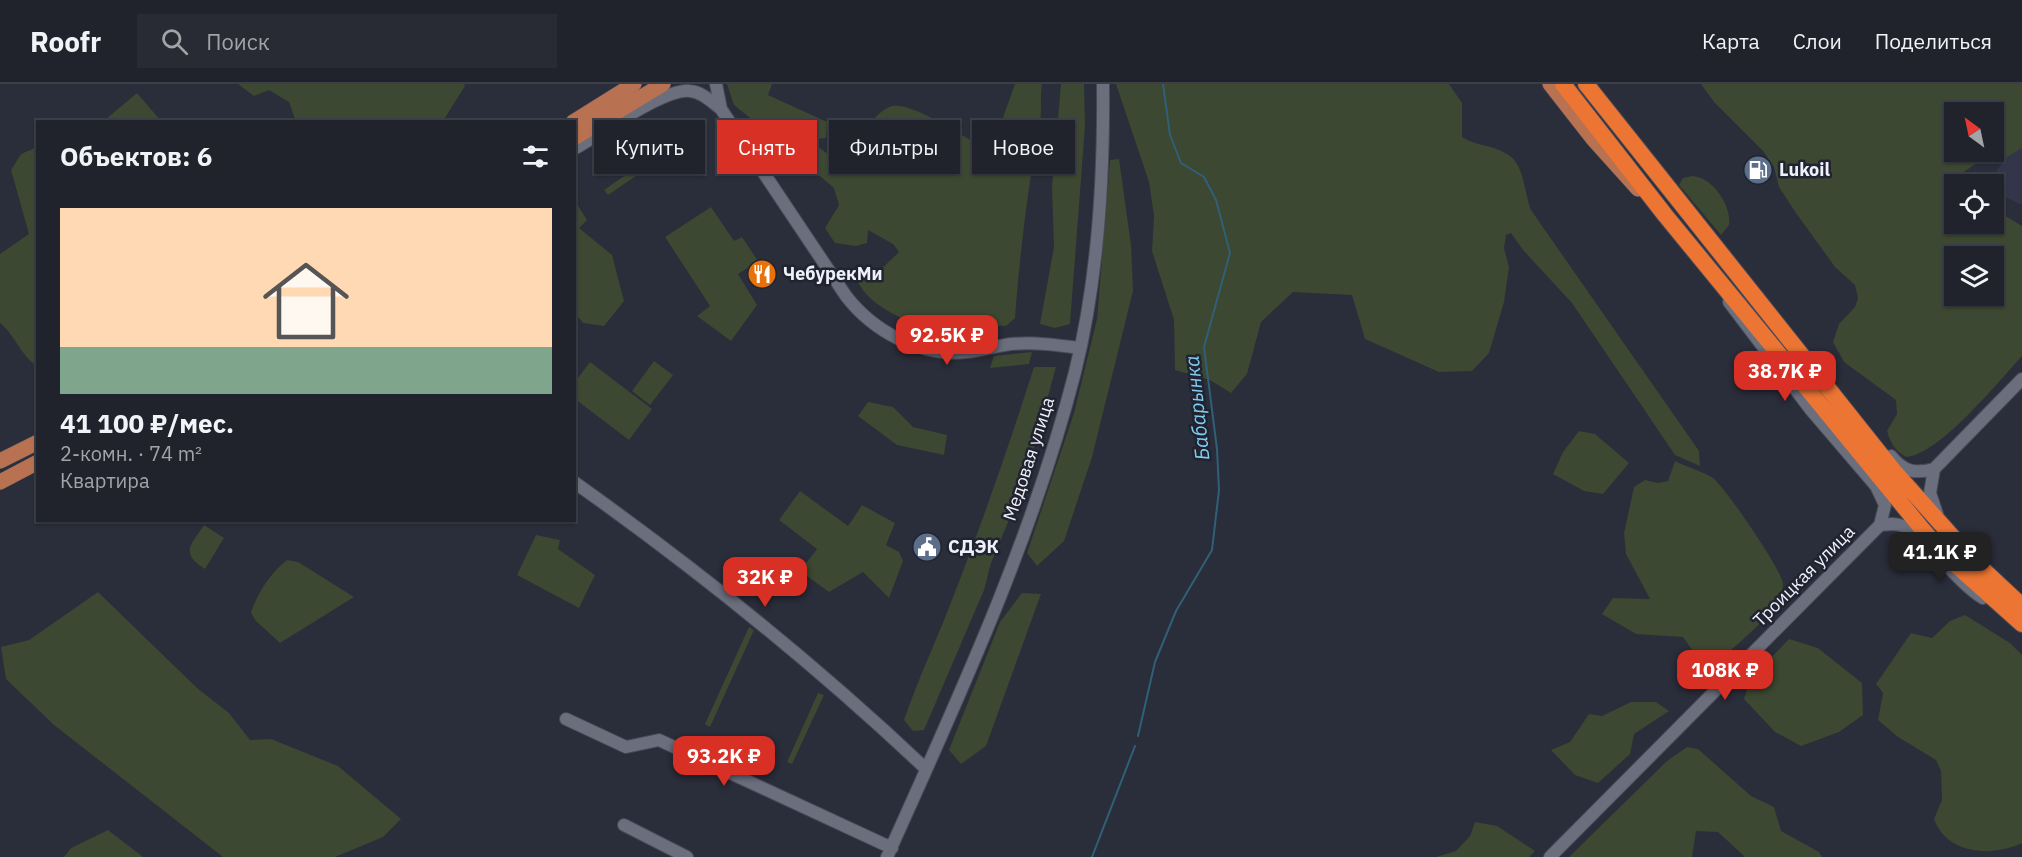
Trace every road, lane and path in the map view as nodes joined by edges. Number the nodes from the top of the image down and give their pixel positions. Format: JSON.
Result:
{"nodes":[{"id":1,"x":634,"y":84,"type":"edge"},
{"id":2,"x":663,"y":84,"type":"edge"},
{"id":3,"x":716,"y":84,"type":"edge"},
{"id":4,"x":1103,"y":84,"type":"edge"},
{"id":5,"x":1550,"y":84,"type":"edge"},
{"id":6,"x":1563,"y":84,"type":"edge"},
{"id":7,"x":1586,"y":84,"type":"edge"},
{"id":8,"x":1592,"y":84,"type":"edge"},
{"id":9,"x":721,"y":109,"type":"junction"},
{"id":10,"x":576,"y":120,"type":"edge"},
{"id":11,"x":576,"y":137,"type":"edge"},
{"id":12,"x":576,"y":149,"type":"edge"},
{"id":13,"x":1638,"y":150,"type":"junction"},
{"id":14,"x":1665,"y":215,"type":"junction"},
{"id":15,"x":1714,"y":274,"type":"junction"},
{"id":16,"x":1080,"y":348,"type":"junction"},
{"id":17,"x":1815,"y":372,"type":"junction"},
{"id":18,"x":2022,"y":379,"type":"edge"},
{"id":19,"x":36,"y":443,"type":"edge"},
{"id":20,"x":0,"y":461,"type":"edge"},
{"id":21,"x":36,"y":463,"type":"edge"},
{"id":22,"x":1935,"y":470,"type":"junction"},
{"id":23,"x":0,"y":482,"type":"edge"},
{"id":24,"x":576,"y":483,"type":"edge"},
{"id":25,"x":1880,"y":525,"type":"junction"},
{"id":26,"x":1997,"y":584,"type":"junction"},
{"id":27,"x":2018,"y":614,"type":"edge"},
{"id":28,"x":566,"y":719,"type":"dead end"},
{"id":29,"x":926,"y":769,"type":"junction"},
{"id":30,"x":624,"y":825,"type":"dead end"},
{"id":31,"x":890,"y":852,"type":"edge"},
{"id":32,"x":687,"y":857,"type":"edge"},
{"id":33,"x":1550,"y":857,"type":"edge"}],
"edges":[{"from":1,"to":10,"type":"main road"},
{"from":2,"to":11,"type":"main road"},
{"from":3,"to":9,"type":"street"},
{"from":4,"to":16,"type":"street","name":"Медовая улица"},
{"from":5,"to":14,"type":"main road"},
{"from":6,"to":14,"type":"highway"},
{"from":7,"to":13,"type":"highway"},
{"from":8,"to":13,"type":"main road"},
{"from":9,"to":12,"type":"street"},
{"from":9,"to":16,"type":"street"},
{"from":13,"to":17,"type":"highway"},
{"from":14,"to":15,"type":"highway"},
{"from":15,"to":25,"type":"street"},
{"from":15,"to":27,"type":"highway"},
{"from":16,"to":29,"type":"street","name":"Медовая улица"},
{"from":17,"to":22,"type":"street"},
{"from":17,"to":26,"type":"highway"},
{"from":18,"to":22,"type":"street"},
{"from":19,"to":20,"type":"main road"},
{"from":21,"to":23,"type":"main road"},
{"from":22,"to":26,"type":"street"},
{"from":24,"to":29,"type":"street"},
{"from":25,"to":27,"type":"street"},
{"from":25,"to":33,"type":"street","name":"Троицкая улица"},
{"from":26,"to":27,"type":"highway"},
{"from":28,"to":31,"type":"street"},
{"from":29,"to":31,"type":"street","name":"Медовая улица"},
{"from":30,"to":32,"type":"street"}]}
